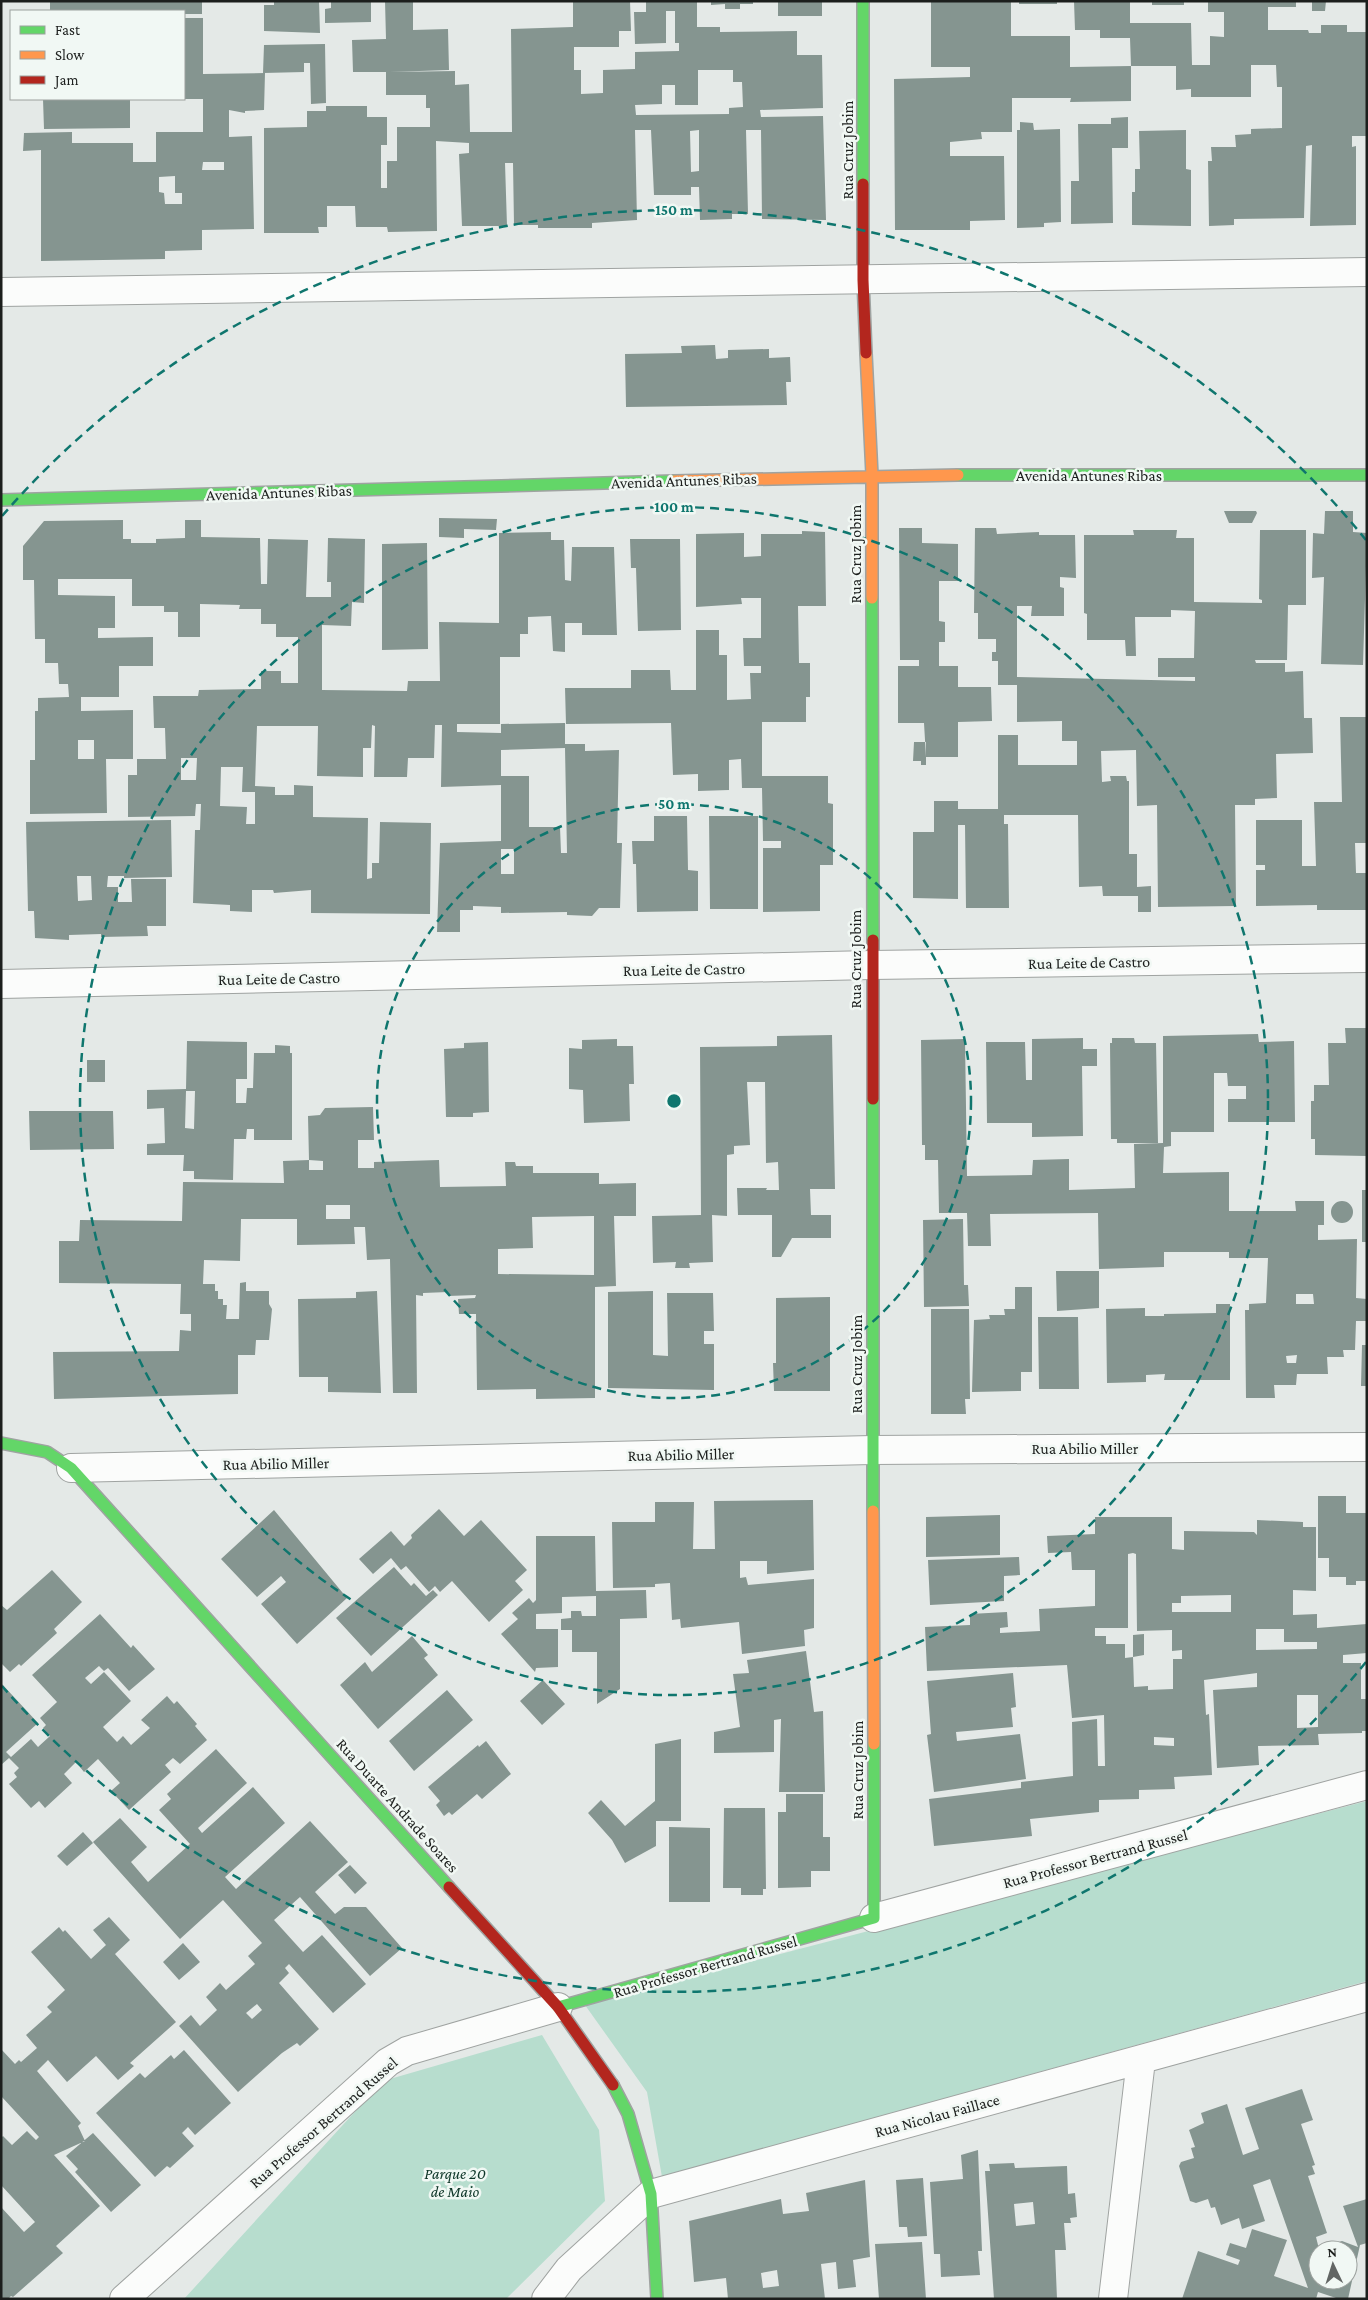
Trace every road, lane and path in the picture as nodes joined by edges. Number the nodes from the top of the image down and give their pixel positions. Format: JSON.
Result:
{"nodes":[{"id":1,"x":863,"y":1,"type":"edge"},
{"id":2,"x":1367,"y":272,"type":"edge"},
{"id":3,"x":863,"y":280,"type":"junction"},
{"id":4,"x":1,"y":292,"type":"edge"},
{"id":5,"x":872,"y":475,"type":"junction"},
{"id":6,"x":1367,"y":476,"type":"edge"},
{"id":7,"x":1,"y":500,"type":"edge"},
{"id":8,"x":1367,"y":958,"type":"edge"},
{"id":9,"x":871,"y":965,"type":"junction"},
{"id":10,"x":1,"y":984,"type":"edge"},
{"id":11,"x":1,"y":1443,"type":"edge"},
{"id":12,"x":1367,"y":1446,"type":"edge"},
{"id":13,"x":872,"y":1450,"type":"junction"},
{"id":14,"x":71,"y":1468,"type":"junction"},
{"id":15,"x":1367,"y":1784,"type":"edge"},
{"id":16,"x":874,"y":1918,"type":"junction"},
{"id":17,"x":1367,"y":1997,"type":"edge"},
{"id":18,"x":558,"y":2007,"type":"junction"},
{"id":19,"x":1141,"y":2060,"type":"junction"},
{"id":20,"x":651,"y":2194,"type":"junction"},
{"id":21,"x":124,"y":2299,"type":"edge"},
{"id":22,"x":546,"y":2299,"type":"edge"},
{"id":23,"x":657,"y":2299,"type":"edge"},
{"id":24,"x":1113,"y":2299,"type":"edge"}],
"edges":[{"from":1,"to":3,"type":"street","name":"Rua Cruz Jobim"},
{"from":2,"to":3,"type":"street"},
{"from":3,"to":4,"type":"street"},
{"from":3,"to":5,"type":"street","name":"Rua Cruz Jobim"},
{"from":5,"to":6,"type":"street","name":"Avenida Antunes Ribas"},
{"from":5,"to":7,"type":"street","name":"Avenida Antunes Ribas"},
{"from":5,"to":9,"type":"street","name":"Rua Cruz Jobim"},
{"from":8,"to":9,"type":"street","name":"Rua Leite de Castro"},
{"from":9,"to":10,"type":"street","name":"Rua Leite de Castro"},
{"from":9,"to":13,"type":"street","name":"Rua Cruz Jobim"},
{"from":11,"to":14,"type":"street"},
{"from":12,"to":13,"type":"street","name":"Rua Abilio Miller"},
{"from":13,"to":14,"type":"street","name":"Rua Abilio Miller"},
{"from":13,"to":16,"type":"street","name":"Rua Cruz Jobim"},
{"from":14,"to":18,"type":"street","name":"Rua Duarte Andrade Soares"},
{"from":15,"to":16,"type":"street","name":"Rua Professor Bertrand Russel"},
{"from":16,"to":18,"type":"street","name":"Rua Professor Bertrand Russel"},
{"from":17,"to":19,"type":"street","name":"Rua Nicolau Faillace"},
{"from":18,"to":20,"type":"street","name":"Rua Duarte Andrade Soares"},
{"from":18,"to":21,"type":"street","name":"Rua Professor Bertrand Russel"},
{"from":19,"to":20,"type":"street","name":"Rua Nicolau Faillace"},
{"from":19,"to":24,"type":"street"},
{"from":20,"to":22,"type":"street","name":"Rua Nicolau Faillace"},
{"from":20,"to":23,"type":"street","name":"Rua Duarte Andrade Soares"}]}
